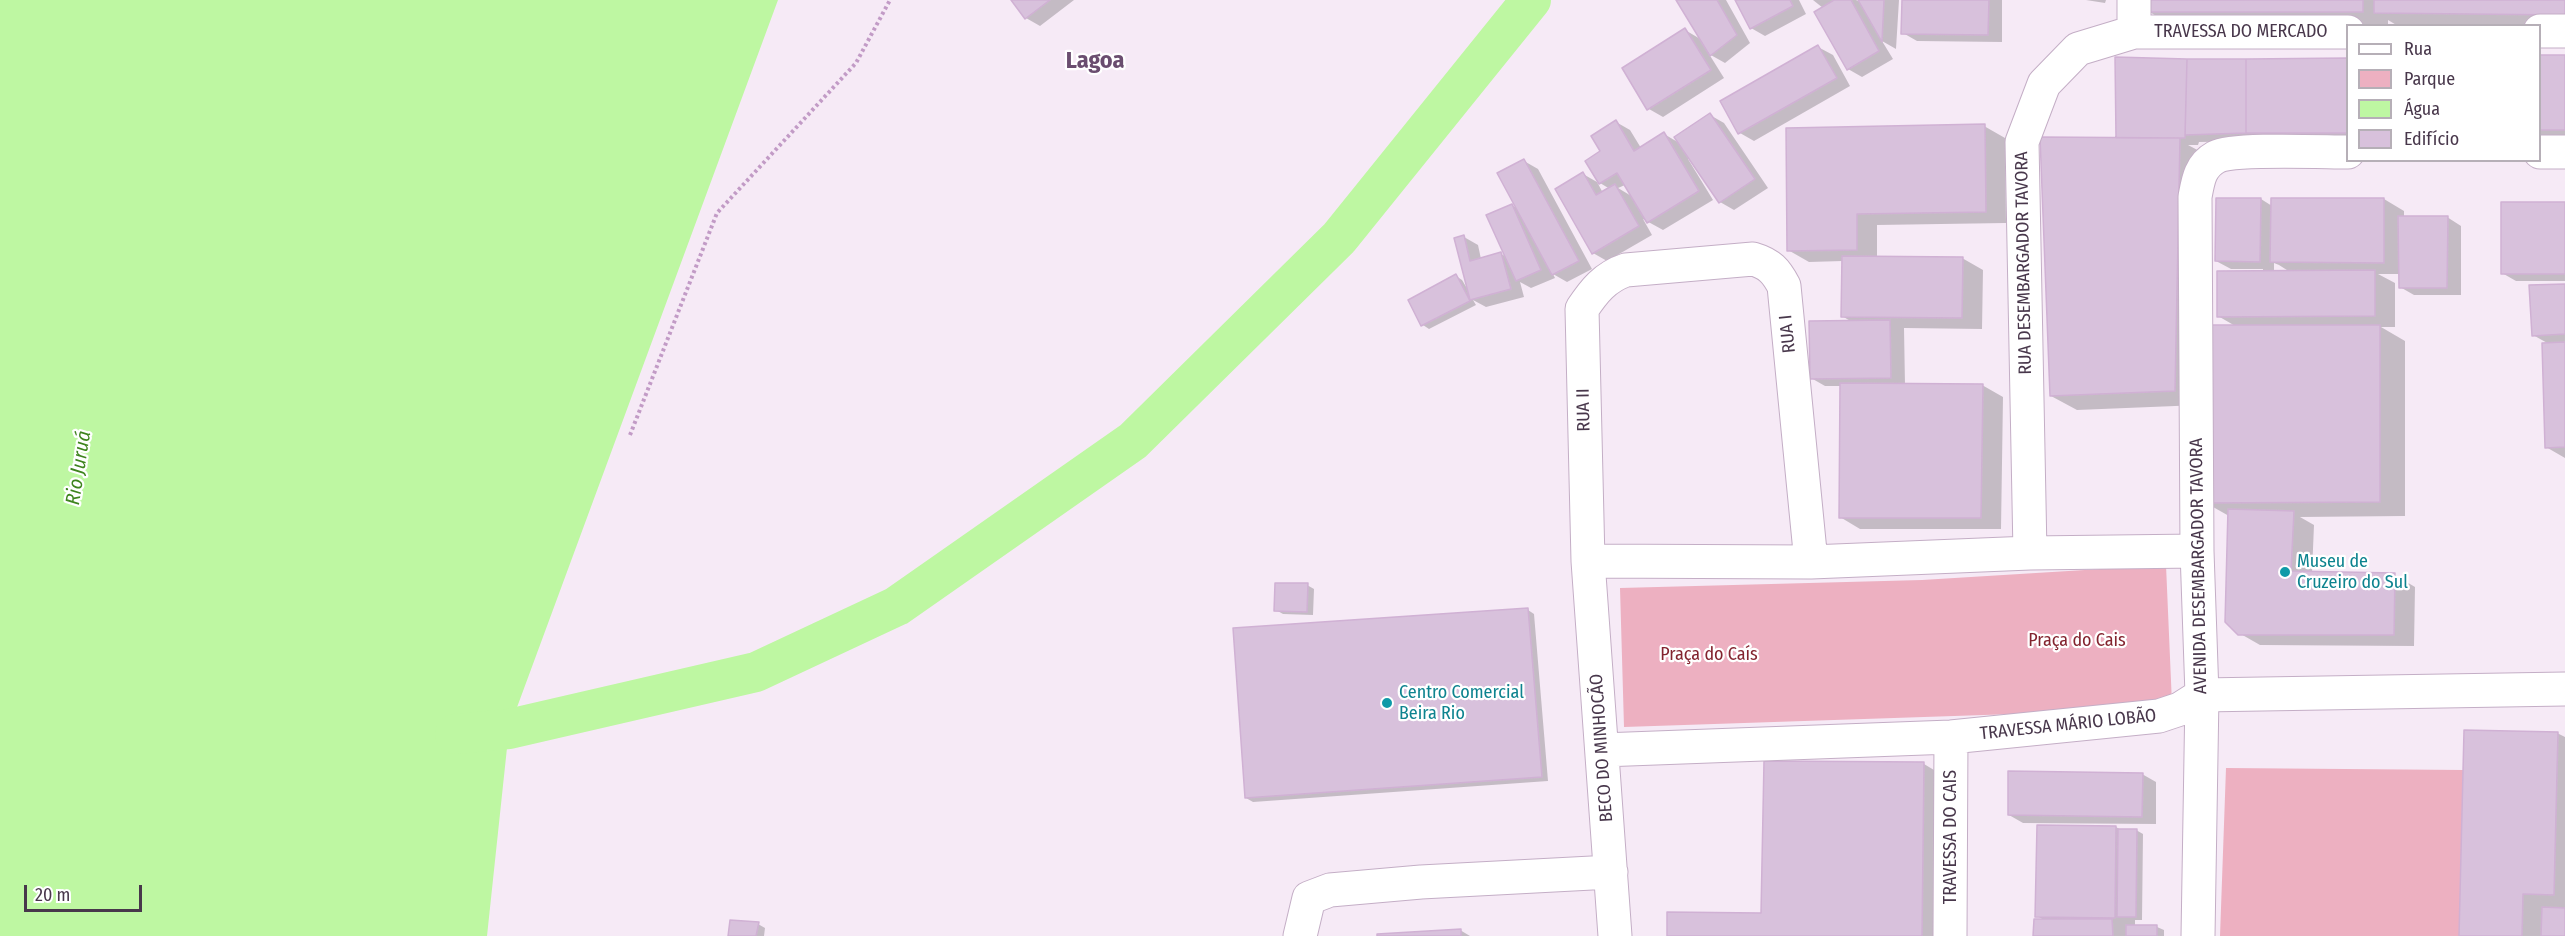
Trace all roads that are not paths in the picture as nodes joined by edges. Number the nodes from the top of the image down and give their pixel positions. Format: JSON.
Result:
{"nodes":[{"id":1,"x":2134,"y":16,"type":"edge"},
{"id":2,"x":2541,"y":31,"type":"edge"},
{"id":3,"x":2565,"y":31,"type":"edge"},
{"id":4,"x":2346,"y":32,"type":"edge"},
{"id":5,"x":2346,"y":152,"type":"edge"},
{"id":6,"x":2541,"y":152,"type":"edge"},
{"id":7,"x":2565,"y":152,"type":"edge"},
{"id":8,"x":1616,"y":273,"type":"joint"},
{"id":9,"x":2197,"y":550,"type":"junction"},
{"id":10,"x":2030,"y":553,"type":"junction"},
{"id":11,"x":1588,"y":561,"type":"junction"},
{"id":12,"x":1811,"y":562,"type":"junction"},
{"id":13,"x":2565,"y":689,"type":"edge"},
{"id":14,"x":2202,"y":695,"type":"junction"},
{"id":15,"x":1951,"y":737,"type":"junction"},
{"id":16,"x":1602,"y":750,"type":"junction"},
{"id":17,"x":1611,"y":872,"type":"junction"},
{"id":18,"x":1300,"y":936,"type":"edge"},
{"id":19,"x":1615,"y":936,"type":"edge"},
{"id":20,"x":1950,"y":936,"type":"edge"},
{"id":21,"x":2198,"y":936,"type":"edge"}],
"edges":[{"from":1,"to":4,"type":"street","name":"TRAVESSA DO MERCADO"},
{"from":1,"to":10,"type":"street","name":"RUA DESEMBARGADOR TAVORA"},
{"from":2,"to":3,"type":"street"},
{"from":5,"to":9,"type":"street","name":"AVENIDA DESEMBARGADOR TAVORA"},
{"from":6,"to":7,"type":"street"},
{"from":8,"to":11,"type":"street","name":"RUA II"},
{"from":8,"to":12,"type":"street","name":"RUA I"},
{"from":9,"to":10,"type":"street"},
{"from":9,"to":14,"type":"street","name":"AVENIDA DESEMBARGADOR TAVORA"},
{"from":10,"to":12,"type":"street"},
{"from":11,"to":12,"type":"street"},
{"from":11,"to":16,"type":"street","name":"BECO DO MINHOCÃO"},
{"from":13,"to":14,"type":"street","name":"TRAVESSA MÁRIO LOBÃO"},
{"from":14,"to":15,"type":"street","name":"TRAVESSA MÁRIO LOBÃO"},
{"from":14,"to":21,"type":"street","name":"AVENIDA DESEMBARGADOR TAVORA"},
{"from":15,"to":16,"type":"street","name":"TRAVESSA MÁRIO LOBÃO"},
{"from":15,"to":20,"type":"street","name":"TRAVESSA DO CAIS"},
{"from":16,"to":17,"type":"street","name":"BECO DO MINHOCÃO"},
{"from":17,"to":18,"type":"street"},
{"from":17,"to":19,"type":"street","name":"BECO DO MINHOCÃO"}]}
